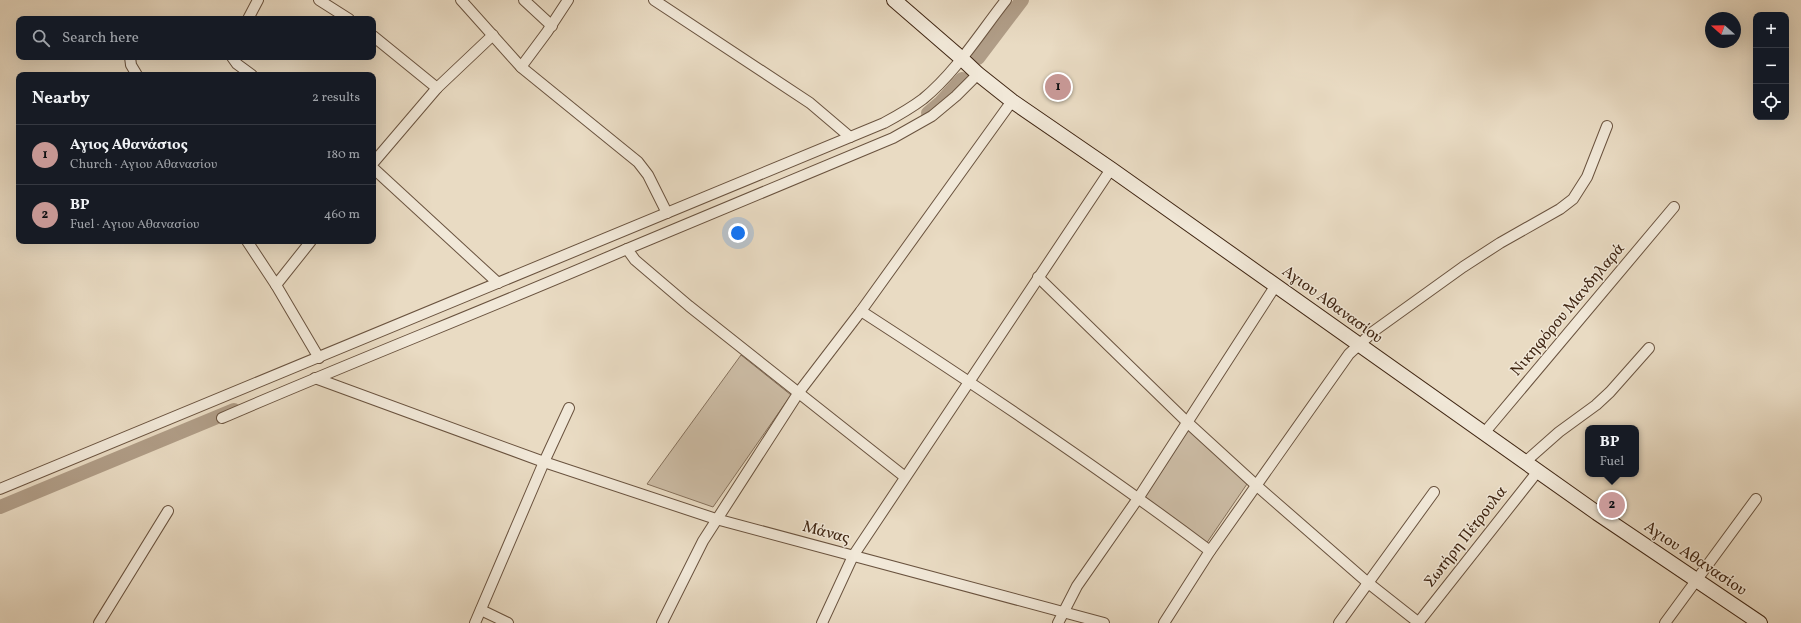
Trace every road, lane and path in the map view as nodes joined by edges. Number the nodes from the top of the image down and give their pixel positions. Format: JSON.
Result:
{"nodes":[{"id":1,"x":258,"y":0,"type":"edge"},
{"id":2,"x":319,"y":0,"type":"edge"},
{"id":3,"x":461,"y":0,"type":"edge"},
{"id":4,"x":524,"y":0,"type":"edge"},
{"id":5,"x":568,"y":0,"type":"edge"},
{"id":6,"x":654,"y":0,"type":"edge"},
{"id":7,"x":894,"y":0,"type":"edge"},
{"id":8,"x":1006,"y":0,"type":"edge"},
{"id":9,"x":250,"y":16,"type":"edge"},
{"id":10,"x":344,"y":16,"type":"edge"},
{"id":11,"x":552,"y":26,"type":"junction"},
{"id":12,"x":493,"y":34,"type":"junction"},
{"id":13,"x":376,"y":38,"type":"edge"},
{"id":14,"x":961,"y":58,"type":"junction"},
{"id":15,"x":130,"y":60,"type":"edge"},
{"id":16,"x":234,"y":60,"type":"edge"},
{"id":17,"x":521,"y":67,"type":"junction"},
{"id":18,"x":135,"y":72,"type":"edge"},
{"id":19,"x":248,"y":72,"type":"edge"},
{"id":20,"x":978,"y":74,"type":"junction"},
{"id":21,"x":437,"y":88,"type":"junction"},
{"id":22,"x":1012,"y":101,"type":"junction"},
{"id":23,"x":1607,"y":126,"type":"dead end"},
{"id":24,"x":850,"y":137,"type":"junction"},
{"id":25,"x":376,"y":159,"type":"edge"},
{"id":26,"x":1111,"y":168,"type":"junction"},
{"id":27,"x":376,"y":171,"type":"edge"},
{"id":28,"x":1674,"y":207,"type":"dead end"},
{"id":29,"x":667,"y":213,"type":"junction"},
{"id":30,"x":249,"y":244,"type":"edge"},
{"id":31,"x":309,"y":244,"type":"edge"},
{"id":32,"x":627,"y":249,"type":"junction"},
{"id":33,"x":1038,"y":277,"type":"junction"},
{"id":34,"x":498,"y":282,"type":"junction"},
{"id":35,"x":276,"y":285,"type":"junction"},
{"id":36,"x":1276,"y":285,"type":"junction"},
{"id":37,"x":861,"y":311,"type":"junction"},
{"id":38,"x":1358,"y":345,"type":"junction"},
{"id":39,"x":1649,"y":348,"type":"dead end"},
{"id":40,"x":319,"y":358,"type":"junction"},
{"id":41,"x":315,"y":378,"type":"junction"},
{"id":42,"x":969,"y":381,"type":"junction"},
{"id":43,"x":799,"y":392,"type":"junction"},
{"id":44,"x":569,"y":408,"type":"dead end"},
{"id":45,"x":222,"y":418,"type":"dead end"},
{"id":46,"x":1187,"y":422,"type":"junction"},
{"id":47,"x":1484,"y":432,"type":"junction"},
{"id":48,"x":544,"y":462,"type":"junction"},
{"id":49,"x":1525,"y":462,"type":"junction"},
{"id":50,"x":1538,"y":471,"type":"junction"},
{"id":51,"x":905,"y":477,"type":"junction"},
{"id":52,"x":1257,"y":486,"type":"junction"},
{"id":53,"x":0,"y":489,"type":"edge"},
{"id":54,"x":1434,"y":492,"type":"dead end"},
{"id":55,"x":1139,"y":497,"type":"junction"},
{"id":56,"x":1756,"y":499,"type":"dead end"},
{"id":57,"x":168,"y":511,"type":"dead end"},
{"id":58,"x":716,"y":519,"type":"junction"},
{"id":59,"x":1210,"y":551,"type":"junction"},
{"id":60,"x":853,"y":556,"type":"junction"},
{"id":61,"x":1696,"y":581,"type":"junction"},
{"id":62,"x":1367,"y":582,"type":"junction"},
{"id":63,"x":481,"y":610,"type":"junction"},
{"id":64,"x":1062,"y":613,"type":"junction"},
{"id":65,"x":99,"y":623,"type":"edge"},
{"id":66,"x":475,"y":623,"type":"edge"},
{"id":67,"x":508,"y":623,"type":"edge"},
{"id":68,"x":662,"y":623,"type":"edge"},
{"id":69,"x":822,"y":623,"type":"edge"},
{"id":70,"x":1058,"y":623,"type":"edge"},
{"id":71,"x":1104,"y":623,"type":"edge"},
{"id":72,"x":1164,"y":623,"type":"edge"},
{"id":73,"x":1339,"y":623,"type":"edge"},
{"id":74,"x":1419,"y":623,"type":"edge"},
{"id":75,"x":1665,"y":623,"type":"edge"},
{"id":76,"x":1760,"y":623,"type":"edge"}],
"edges":[{"from":1,"to":9,"type":"street"},
{"from":2,"to":10,"type":"street"},
{"from":3,"to":12,"type":"street"},
{"from":4,"to":11,"type":"street"},
{"from":5,"to":11,"type":"street"},
{"from":6,"to":24,"type":"street"},
{"from":7,"to":14,"type":"main road","name":"Αγιου Αθανασίου"},
{"from":8,"to":14,"type":"street"},
{"from":11,"to":17,"type":"street"},
{"from":12,"to":17,"type":"street"},
{"from":12,"to":21,"type":"street"},
{"from":13,"to":21,"type":"street"},
{"from":14,"to":20,"type":"main road","name":"Αγιου Αθανασίου"},
{"from":14,"to":24,"type":"street"},
{"from":15,"to":18,"type":"street"},
{"from":16,"to":19,"type":"street"},
{"from":17,"to":29,"type":"street"},
{"from":20,"to":22,"type":"main road","name":"Αγιου Αθανασίου"},
{"from":20,"to":32,"type":"street"},
{"from":21,"to":25,"type":"street"},
{"from":22,"to":26,"type":"main road","name":"Αγιου Αθανασίου"},
{"from":22,"to":37,"type":"street"},
{"from":23,"to":38,"type":"street"},
{"from":24,"to":29,"type":"street"},
{"from":26,"to":33,"type":"street"},
{"from":26,"to":36,"type":"main road","name":"Αγιου Αθανασίου"},
{"from":27,"to":34,"type":"street"},
{"from":28,"to":47,"type":"street","name":"Νικηφόρου Μανδηλαρά"},
{"from":29,"to":34,"type":"street"},
{"from":30,"to":35,"type":"street"},
{"from":31,"to":35,"type":"street"},
{"from":32,"to":41,"type":"street"},
{"from":32,"to":43,"type":"street"},
{"from":33,"to":42,"type":"street"},
{"from":33,"to":46,"type":"street"},
{"from":34,"to":40,"type":"street"},
{"from":35,"to":40,"type":"street"},
{"from":36,"to":38,"type":"main road","name":"Αγιου Αθανασίου"},
{"from":36,"to":46,"type":"street"},
{"from":37,"to":42,"type":"street"},
{"from":37,"to":43,"type":"street"},
{"from":38,"to":47,"type":"main road","name":"Αγιου Αθανασίου"},
{"from":38,"to":52,"type":"street"},
{"from":39,"to":49,"type":"street"},
{"from":40,"to":53,"type":"street"},
{"from":41,"to":45,"type":"street"},
{"from":41,"to":48,"type":"street","name":"Μάνας"},
{"from":42,"to":51,"type":"street"},
{"from":42,"to":55,"type":"street"},
{"from":43,"to":51,"type":"street"},
{"from":43,"to":58,"type":"street"},
{"from":44,"to":48,"type":"street"},
{"from":46,"to":52,"type":"street"},
{"from":46,"to":55,"type":"street"},
{"from":47,"to":49,"type":"main road","name":"Αγιου Αθανασίου"},
{"from":48,"to":58,"type":"street","name":"Μάνας"},
{"from":48,"to":63,"type":"street"},
{"from":49,"to":50,"type":"main road","name":"Αγιου Αθανασίου"},
{"from":50,"to":61,"type":"main road","name":"Αγιου Αθανασίου"},
{"from":50,"to":74,"type":"street","name":"Σωτήρη Πέτρουλα"},
{"from":51,"to":60,"type":"street"},
{"from":52,"to":59,"type":"street"},
{"from":52,"to":62,"type":"street"},
{"from":54,"to":62,"type":"street"},
{"from":55,"to":59,"type":"street"},
{"from":55,"to":64,"type":"street"},
{"from":56,"to":61,"type":"street"},
{"from":57,"to":65,"type":"street"},
{"from":58,"to":60,"type":"street","name":"Μάνας"},
{"from":58,"to":68,"type":"street"},
{"from":59,"to":72,"type":"street"},
{"from":60,"to":64,"type":"street","name":"Μάνας"},
{"from":60,"to":69,"type":"street"},
{"from":61,"to":75,"type":"street"},
{"from":61,"to":76,"type":"main road","name":"Αγιου Αθανασίου"},
{"from":62,"to":73,"type":"street"},
{"from":62,"to":74,"type":"street"},
{"from":63,"to":66,"type":"street"},
{"from":63,"to":67,"type":"street"},
{"from":64,"to":70,"type":"street"},
{"from":64,"to":71,"type":"street","name":"Μάνας"}]}
